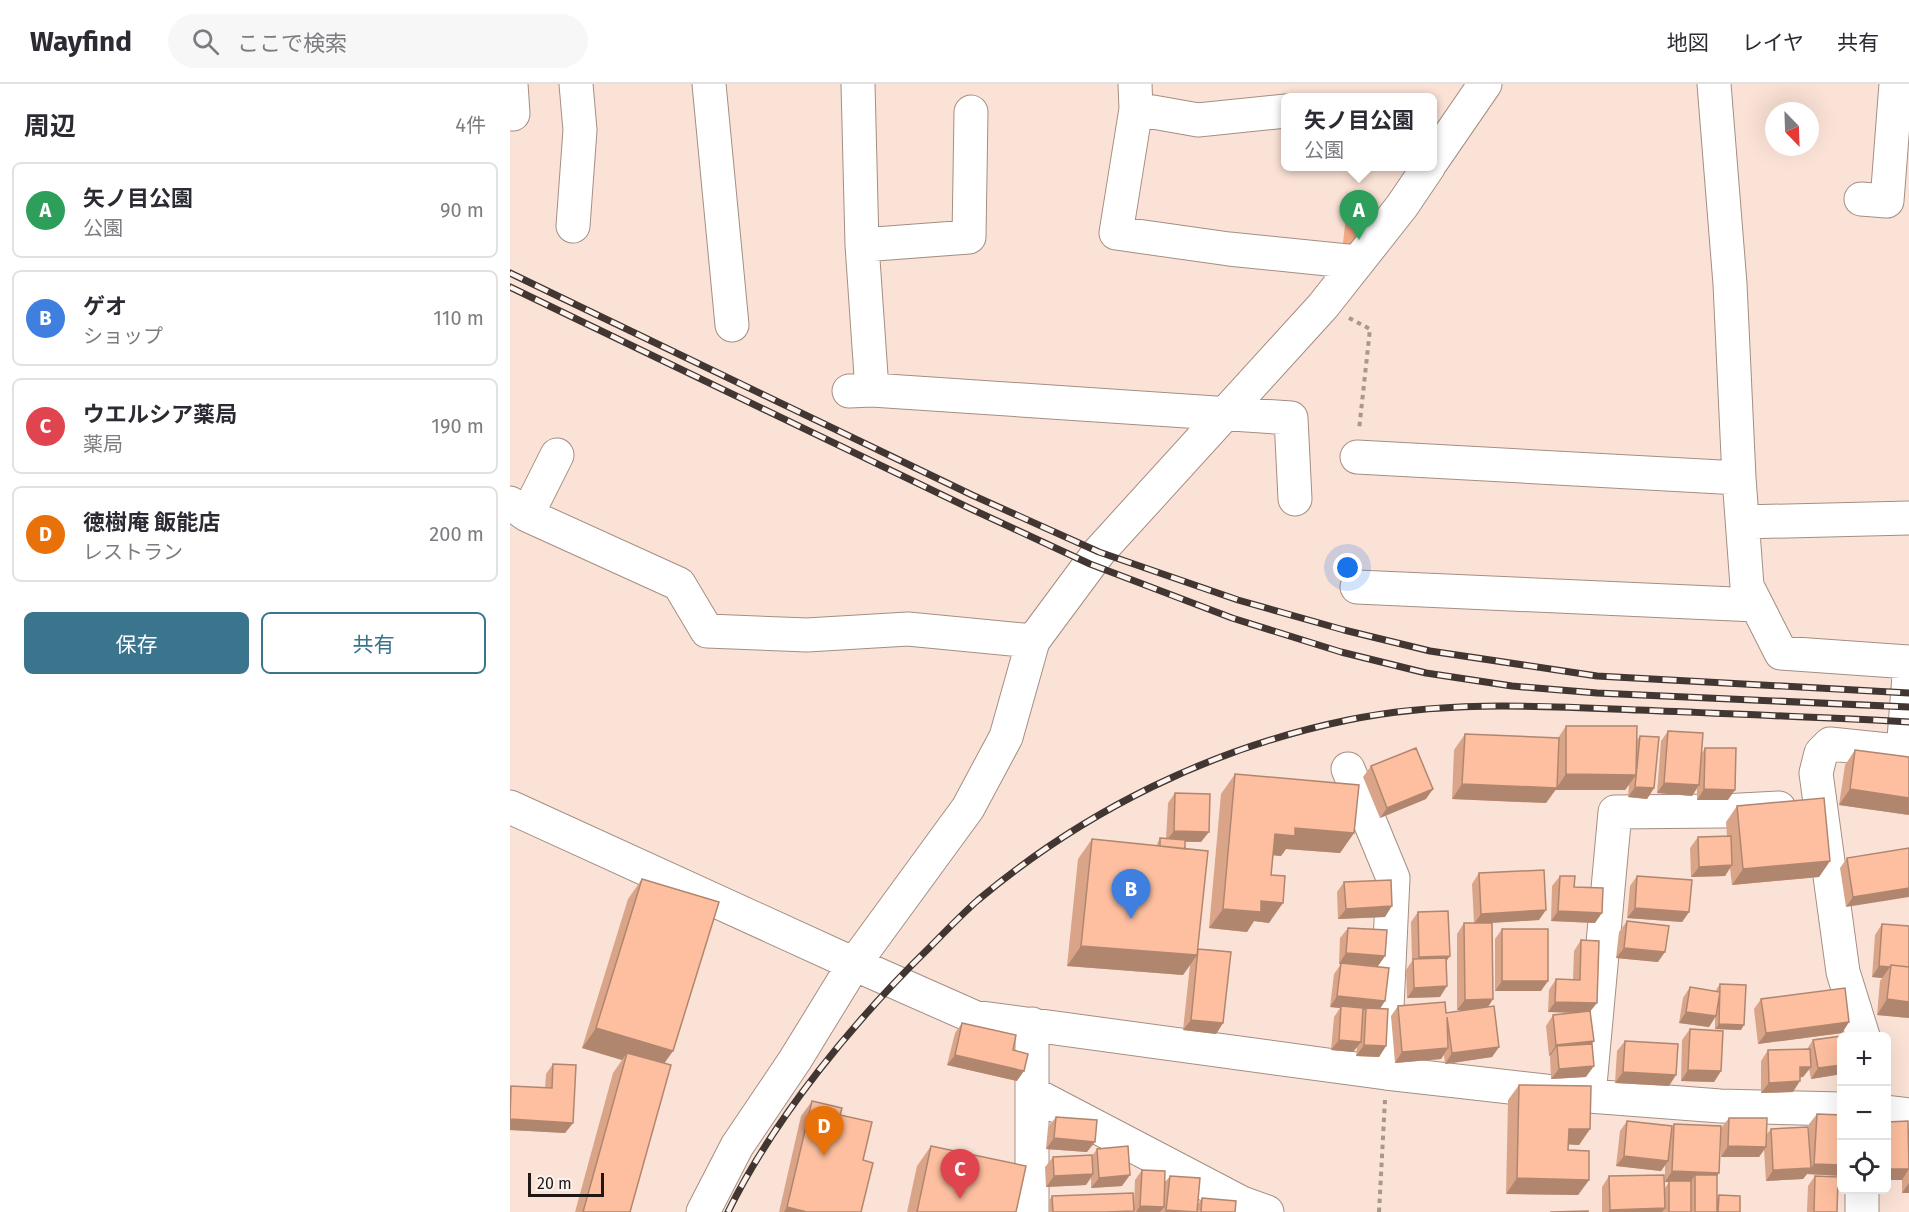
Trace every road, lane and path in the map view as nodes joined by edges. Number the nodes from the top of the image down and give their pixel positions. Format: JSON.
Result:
{"nodes":[{"id":1,"x":511,"y":84,"type":"edge"},
{"id":2,"x":576,"y":84,"type":"edge"},
{"id":3,"x":709,"y":84,"type":"edge"},
{"id":4,"x":858,"y":84,"type":"edge"},
{"id":5,"x":1485,"y":84,"type":"edge"},
{"id":6,"x":1714,"y":84,"type":"edge"},
{"id":7,"x":1896,"y":84,"type":"edge"},
{"id":8,"x":1136,"y":97,"type":"edge"},
{"id":9,"x":971,"y":112,"type":"dead end"},
{"id":10,"x":1281,"y":112,"type":"edge"},
{"id":11,"x":510,"y":114,"type":"edge"},
{"id":12,"x":1442,"y":128,"type":"edge"},
{"id":13,"x":1437,"y":144,"type":"edge"},
{"id":14,"x":1426,"y":171,"type":"edge"},
{"id":15,"x":1861,"y":199,"type":"dead end"},
{"id":16,"x":573,"y":226,"type":"dead end"},
{"id":17,"x":862,"y":245,"type":"junction"},
{"id":18,"x":1357,"y":262,"type":"junction"},
{"id":19,"x":1323,"y":306,"type":"junction"},
{"id":20,"x":732,"y":325,"type":"dead end"},
{"id":21,"x":1224,"y":412,"type":"junction"},
{"id":22,"x":557,"y":455,"type":"dead end"},
{"id":23,"x":1357,"y":457,"type":"joint"},
{"id":24,"x":1739,"y":478,"type":"junction"},
{"id":25,"x":1295,"y":499,"type":"dead end"},
{"id":26,"x":519,"y":509,"type":"edge"},
{"id":27,"x":1909,"y":518,"type":"edge"},
{"id":28,"x":1743,"y":522,"type":"junction"},
{"id":29,"x":1357,"y":587,"type":"dead end"},
{"id":30,"x":1756,"y":605,"type":"junction"},
{"id":31,"x":1034,"y":641,"type":"junction"},
{"id":32,"x":1909,"y":662,"type":"edge"},
{"id":33,"x":1909,"y":676,"type":"edge"},
{"id":34,"x":1906,"y":751,"type":"edge"},
{"id":35,"x":1348,"y":769,"type":"dead end"},
{"id":36,"x":1820,"y":805,"type":"junction"},
{"id":37,"x":510,"y":807,"type":"edge"},
{"id":38,"x":854,"y":964,"type":"junction"},
{"id":39,"x":1032,"y":1024,"type":"junction"},
{"id":40,"x":1862,"y":1032,"type":"edge"},
{"id":41,"x":1385,"y":1073,"type":"junction"},
{"id":42,"x":1032,"y":1093,"type":"junction"},
{"id":43,"x":1589,"y":1096,"type":"junction"},
{"id":44,"x":1837,"y":1109,"type":"edge"},
{"id":45,"x":1891,"y":1113,"type":"edge"},
{"id":46,"x":1909,"y":1115,"type":"edge"},
{"id":47,"x":1862,"y":1194,"type":"edge"},
{"id":48,"x":703,"y":1212,"type":"edge"},
{"id":49,"x":1032,"y":1212,"type":"edge"},
{"id":50,"x":1267,"y":1212,"type":"edge"},
{"id":51,"x":1379,"y":1212,"type":"edge"},
{"id":52,"x":1862,"y":1212,"type":"edge"}],
"edges":[{"from":1,"to":11,"type":"street"},
{"from":2,"to":16,"type":"street"},
{"from":3,"to":20,"type":"street"},
{"from":4,"to":17,"type":"street"},
{"from":5,"to":12,"type":"street"},
{"from":6,"to":24,"type":"street"},
{"from":7,"to":15,"type":"street"},
{"from":8,"to":10,"type":"street"},
{"from":8,"to":18,"type":"street"},
{"from":9,"to":17,"type":"street"},
{"from":12,"to":13,"type":"street"},
{"from":14,"to":18,"type":"street"},
{"from":17,"to":21,"type":"street"},
{"from":18,"to":19,"type":"street"},
{"from":19,"to":21,"type":"street"},
{"from":19,"to":23,"type":"path"},
{"from":21,"to":25,"type":"street"},
{"from":21,"to":31,"type":"street"},
{"from":22,"to":26,"type":"street"},
{"from":23,"to":24,"type":"street"},
{"from":24,"to":28,"type":"street"},
{"from":26,"to":31,"type":"street"},
{"from":27,"to":28,"type":"street"},
{"from":28,"to":30,"type":"street"},
{"from":29,"to":30,"type":"street"},
{"from":30,"to":32,"type":"street"},
{"from":31,"to":38,"type":"street"},
{"from":33,"to":34,"type":"street"},
{"from":34,"to":36,"type":"street"},
{"from":35,"to":41,"type":"street"},
{"from":36,"to":40,"type":"street"},
{"from":36,"to":43,"type":"street"},
{"from":37,"to":38,"type":"street"},
{"from":38,"to":39,"type":"street"},
{"from":38,"to":48,"type":"street"},
{"from":39,"to":41,"type":"street"},
{"from":39,"to":42,"type":"street"},
{"from":41,"to":43,"type":"street"},
{"from":41,"to":51,"type":"path"},
{"from":42,"to":49,"type":"street"},
{"from":42,"to":50,"type":"street"},
{"from":43,"to":44,"type":"street"},
{"from":45,"to":46,"type":"street"},
{"from":47,"to":52,"type":"street"}]}
